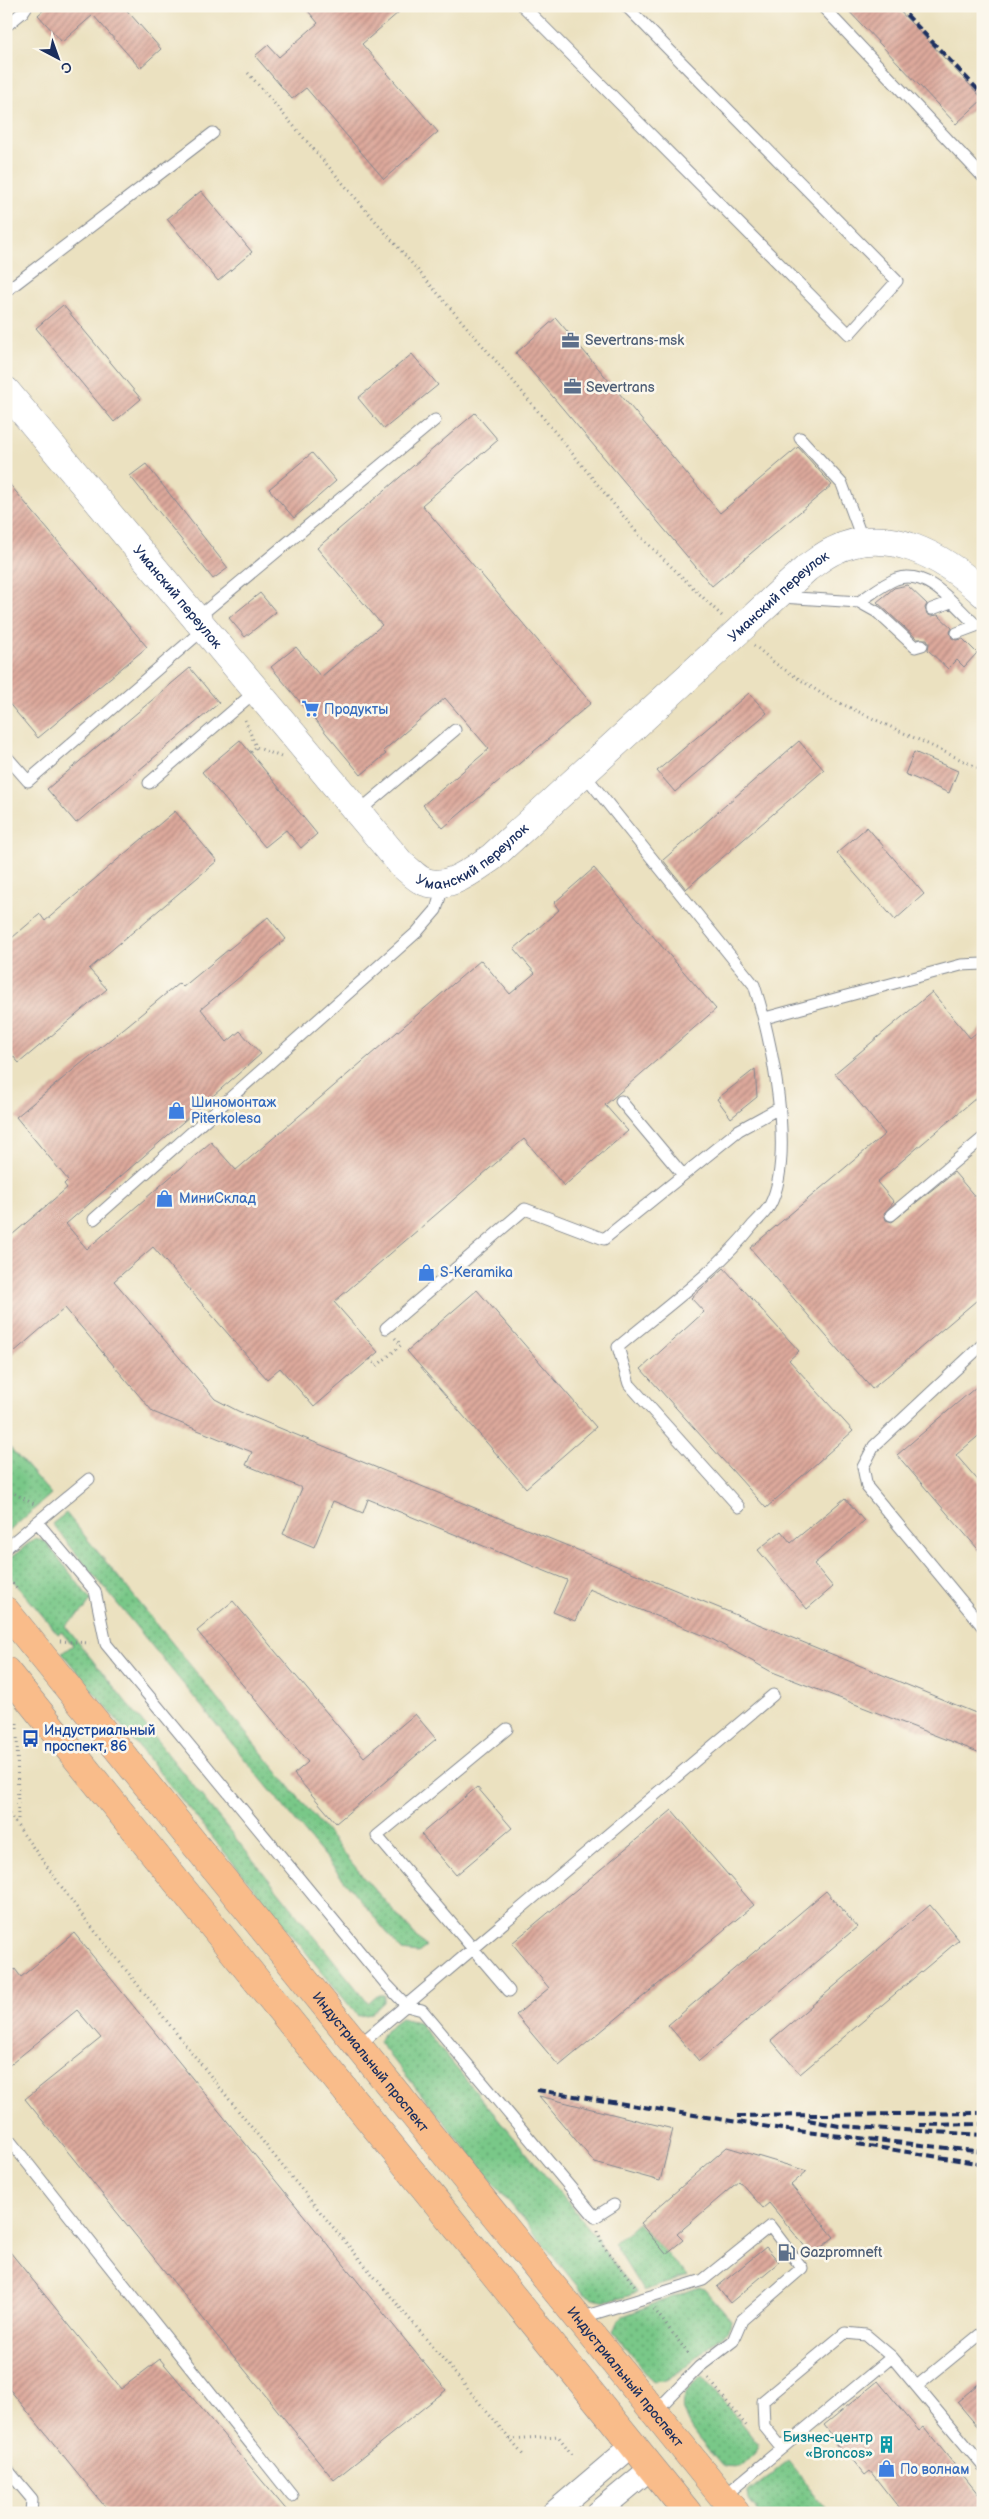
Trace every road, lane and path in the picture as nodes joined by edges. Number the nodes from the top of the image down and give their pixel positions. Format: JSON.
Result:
{"nodes":[{"id":1,"x":27,"y":6,"type":"edge"},
{"id":2,"x":523,"y":6,"type":"edge"},
{"id":3,"x":626,"y":6,"type":"edge"},
{"id":4,"x":822,"y":6,"type":"edge"},
{"id":5,"x":6,"y":26,"type":"edge"},
{"id":6,"x":248,"y":73,"type":"dead end"},
{"id":7,"x":213,"y":133,"type":"dead end"},
{"id":8,"x":983,"y":177,"type":"edge"},
{"id":9,"x":6,"y":291,"type":"edge"},
{"id":10,"x":6,"y":391,"type":"edge"},
{"id":11,"x":435,"y":420,"type":"dead end"},
{"id":12,"x":800,"y":438,"type":"dead end"},
{"id":13,"x":864,"y":541,"type":"junction"},
{"id":14,"x":983,"y":593,"type":"edge"},
{"id":15,"x":777,"y":596,"type":"junction"},
{"id":16,"x":859,"y":602,"type":"junction"},
{"id":17,"x":951,"y":602,"type":"junction"},
{"id":18,"x":932,"y":608,"type":"dead end"},
{"id":19,"x":201,"y":623,"type":"junction"},
{"id":20,"x":979,"y":624,"type":"edge"},
{"id":21,"x":739,"y":632,"type":"junction"},
{"id":22,"x":957,"y":633,"type":"dead end"},
{"id":23,"x":922,"y":645,"type":"dead end"},
{"id":24,"x":248,"y":698,"type":"junction"},
{"id":25,"x":455,"y":730,"type":"dead end"},
{"id":26,"x":256,"y":747,"type":"junction"},
{"id":27,"x":251,"y":752,"type":"dead end"},
{"id":28,"x":6,"y":756,"type":"edge"},
{"id":29,"x":288,"y":760,"type":"dead end"},
{"id":30,"x":983,"y":770,"type":"edge"},
{"id":31,"x":584,"y":774,"type":"junction"},
{"id":32,"x":149,"y":783,"type":"dead end"},
{"id":33,"x":358,"y":812,"type":"junction"},
{"id":34,"x":444,"y":883,"type":"junction"},
{"id":35,"x":983,"y":964,"type":"edge"},
{"id":36,"x":765,"y":1018,"type":"junction"},
{"id":37,"x":621,"y":1101,"type":"dead end"},
{"id":38,"x":778,"y":1108,"type":"junction"},
{"id":39,"x":983,"y":1138,"type":"edge"},
{"id":40,"x":683,"y":1176,"type":"junction"},
{"id":41,"x":891,"y":1215,"type":"dead end"},
{"id":42,"x":94,"y":1219,"type":"dead end"},
{"id":43,"x":386,"y":1328,"type":"joint"},
{"id":44,"x":983,"y":1344,"type":"edge"},
{"id":45,"x":370,"y":1359,"type":"dead end"},
{"id":46,"x":89,"y":1479,"type":"dead end"},
{"id":47,"x":6,"y":1489,"type":"edge"},
{"id":48,"x":739,"y":1507,"type":"dead end"},
{"id":49,"x":41,"y":1519,"type":"junction"},
{"id":50,"x":6,"y":1548,"type":"edge"},
{"id":51,"x":6,"y":1611,"type":"edge"},
{"id":52,"x":983,"y":1627,"type":"edge"},
{"id":53,"x":60,"y":1641,"type":"dead end"},
{"id":54,"x":106,"y":1644,"type":"junction"},
{"id":55,"x":6,"y":1671,"type":"edge"},
{"id":56,"x":773,"y":1695,"type":"dead end"},
{"id":57,"x":17,"y":1723,"type":"dead end"},
{"id":58,"x":507,"y":1729,"type":"dead end"},
{"id":59,"x":6,"y":1810,"type":"edge"},
{"id":60,"x":18,"y":1824,"type":"junction"},
{"id":61,"x":472,"y":1949,"type":"junction"},
{"id":62,"x":509,"y":1991,"type":"dead end"},
{"id":63,"x":407,"y":2006,"type":"junction"},
{"id":64,"x":358,"y":2046,"type":"junction"},
{"id":65,"x":6,"y":2136,"type":"edge"},
{"id":66,"x":614,"y":2205,"type":"dead end"},
{"id":67,"x":595,"y":2217,"type":"junction"},
{"id":68,"x":646,"y":2299,"type":"junction"},
{"id":69,"x":580,"y":2318,"type":"junction"},
{"id":70,"x":983,"y":2332,"type":"edge"},
{"id":71,"x":892,"y":2357,"type":"junction"},
{"id":72,"x":699,"y":2367,"type":"junction"},
{"id":73,"x":917,"y":2386,"type":"junction"},
{"id":74,"x":655,"y":2412,"type":"junction"},
{"id":75,"x":509,"y":2439,"type":"junction"},
{"id":76,"x":633,"y":2445,"type":"junction"},
{"id":77,"x":782,"y":2448,"type":"junction"},
{"id":78,"x":523,"y":2455,"type":"dead end"},
{"id":79,"x":574,"y":2457,"type":"dead end"},
{"id":80,"x":983,"y":2466,"type":"edge"},
{"id":81,"x":6,"y":2468,"type":"edge"},
{"id":82,"x":652,"y":2468,"type":"junction"},
{"id":83,"x":292,"y":2496,"type":"dead end"},
{"id":84,"x":730,"y":2505,"type":"edge"},
{"id":85,"x":31,"y":2513,"type":"edge"},
{"id":86,"x":552,"y":2513,"type":"edge"},
{"id":87,"x":597,"y":2513,"type":"edge"},
{"id":88,"x":688,"y":2513,"type":"edge"}],
"edges":[{"from":1,"to":5,"type":"lane"},
{"from":2,"to":3,"type":"lane"},
{"from":4,"to":8,"type":"lane"},
{"from":6,"to":21,"type":"path"},
{"from":7,"to":9,"type":"lane"},
{"from":10,"to":19,"type":"street","name":"Уманский переулок"},
{"from":11,"to":19,"type":"lane"},
{"from":12,"to":13,"type":"lane"},
{"from":13,"to":14,"type":"street","name":"Уманский переулок"},
{"from":13,"to":15,"type":"street","name":"Уманский переулок"},
{"from":15,"to":16,"type":"lane"},
{"from":15,"to":21,"type":"street","name":"Уманский переулок"},
{"from":16,"to":17,"type":"lane"},
{"from":16,"to":23,"type":"lane"},
{"from":17,"to":18,"type":"lane"},
{"from":17,"to":20,"type":"lane"},
{"from":19,"to":24,"type":"street","name":"Уманский переулок"},
{"from":19,"to":28,"type":"lane"},
{"from":20,"to":22,"type":"lane"},
{"from":21,"to":30,"type":"path"},
{"from":21,"to":31,"type":"street","name":"Уманский переулок"},
{"from":24,"to":26,"type":"path"},
{"from":24,"to":32,"type":"lane"},
{"from":24,"to":33,"type":"street","name":"Уманский переулок"},
{"from":25,"to":33,"type":"lane"},
{"from":26,"to":27,"type":"path"},
{"from":26,"to":29,"type":"path"},
{"from":31,"to":34,"type":"street","name":"Уманский переулок"},
{"from":31,"to":36,"type":"lane"},
{"from":33,"to":34,"type":"street","name":"Уманский переулок"},
{"from":34,"to":42,"type":"lane"},
{"from":35,"to":36,"type":"lane"},
{"from":36,"to":38,"type":"lane"},
{"from":37,"to":40,"type":"lane"},
{"from":38,"to":40,"type":"lane"},
{"from":38,"to":48,"type":"lane"},
{"from":39,"to":41,"type":"lane"},
{"from":40,"to":43,"type":"lane"},
{"from":43,"to":45,"type":"path"},
{"from":44,"to":52,"type":"lane"},
{"from":46,"to":49,"type":"lane"},
{"from":47,"to":49,"type":"path"},
{"from":49,"to":50,"type":"lane"},
{"from":49,"to":54,"type":"lane"},
{"from":51,"to":64,"type":"main road","name":"Индустриальный проспект"},
{"from":53,"to":54,"type":"path"},
{"from":54,"to":63,"type":"lane"},
{"from":55,"to":76,"type":"main road"},
{"from":56,"to":61,"type":"lane"},
{"from":57,"to":60,"type":"path"},
{"from":58,"to":61,"type":"lane"},
{"from":59,"to":60,"type":"path"},
{"from":60,"to":75,"type":"path"},
{"from":61,"to":62,"type":"lane"},
{"from":61,"to":63,"type":"lane"},
{"from":63,"to":64,"type":"lane"},
{"from":63,"to":67,"type":"lane"},
{"from":64,"to":69,"type":"main road","name":"Индустриальный проспект"},
{"from":65,"to":83,"type":"lane"},
{"from":66,"to":67,"type":"lane"},
{"from":67,"to":68,"type":"path"},
{"from":68,"to":69,"type":"lane"},
{"from":68,"to":72,"type":"path"},
{"from":68,"to":72,"type":"lane"},
{"from":69,"to":74,"type":"main road","name":"Индустриальный проспект"},
{"from":70,"to":73,"type":"lane"},
{"from":71,"to":73,"type":"lane"},
{"from":71,"to":77,"type":"lane"},
{"from":71,"to":77,"type":"lane"},
{"from":72,"to":74,"type":"lane"},
{"from":72,"to":77,"type":"path"},
{"from":73,"to":80,"type":"lane"},
{"from":74,"to":84,"type":"main road","name":"Индустриальный проспект"},
{"from":75,"to":78,"type":"path"},
{"from":75,"to":79,"type":"path"},
{"from":76,"to":82,"type":"main road"},
{"from":76,"to":86,"type":"street"},
{"from":77,"to":84,"type":"lane"},
{"from":81,"to":85,"type":"lane"},
{"from":82,"to":87,"type":"street"},
{"from":82,"to":88,"type":"main road"}]}
